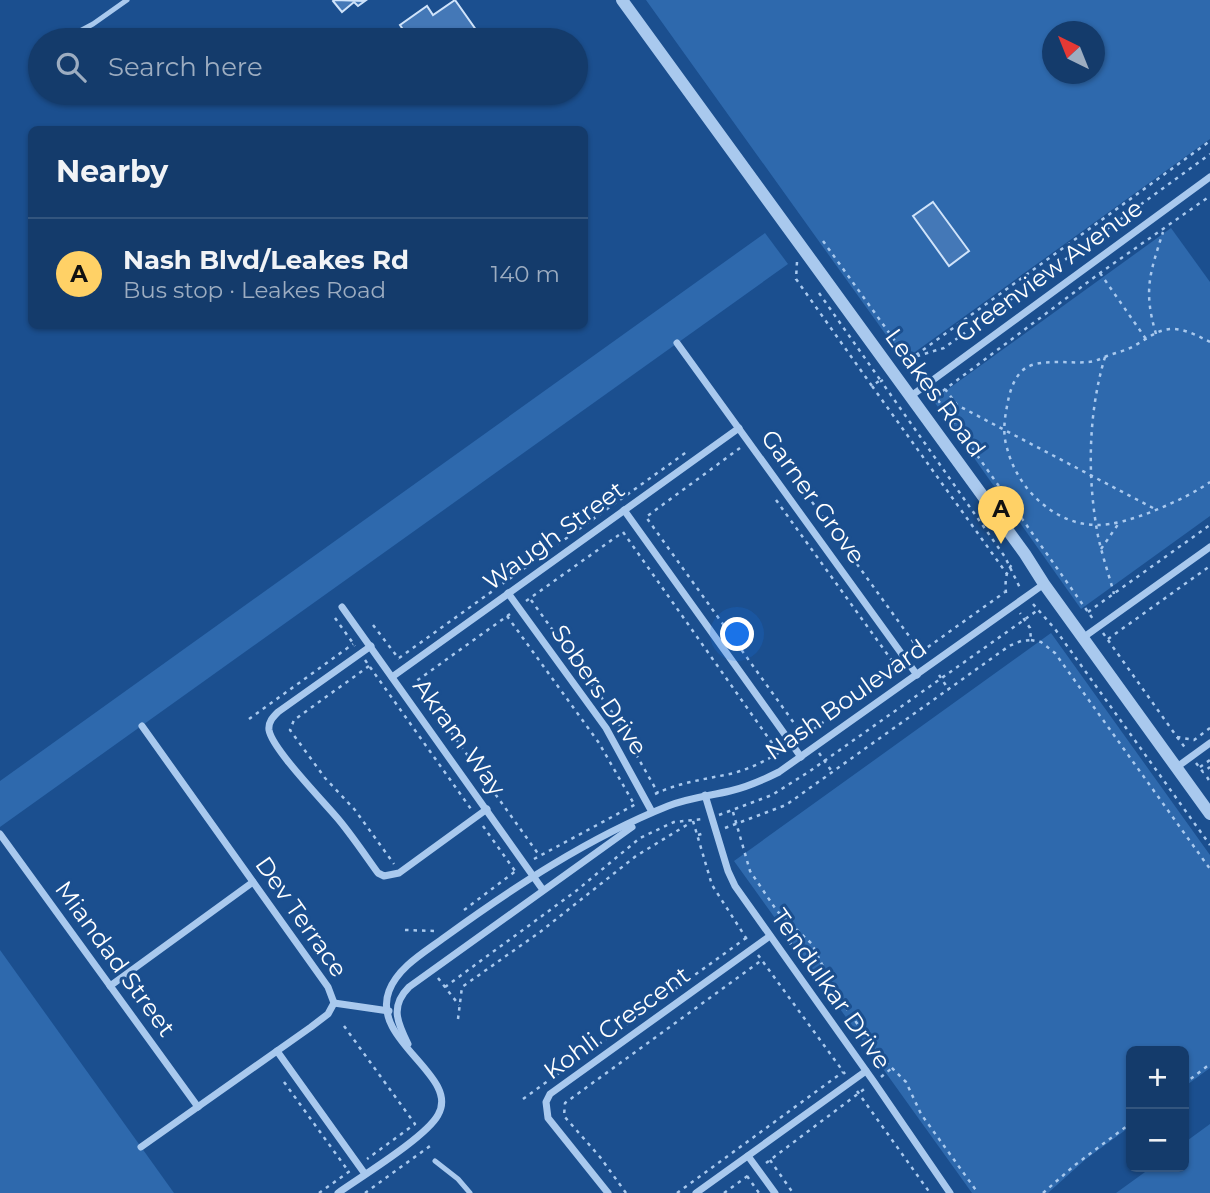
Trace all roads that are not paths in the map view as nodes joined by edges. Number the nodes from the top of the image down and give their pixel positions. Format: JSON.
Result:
{"nodes":[{"id":1,"x":127,"y":0,"type":"edge"},
{"id":2,"x":622,"y":0,"type":"edge"},
{"id":3,"x":86,"y":28,"type":"edge"},
{"id":4,"x":1210,"y":177,"type":"edge"},
{"id":5,"x":677,"y":343,"type":"dead end"},
{"id":6,"x":911,"y":396,"type":"junction"},
{"id":7,"x":738,"y":428,"type":"junction"},
{"id":8,"x":624,"y":510,"type":"junction"},
{"id":9,"x":1210,"y":547,"type":"edge"},
{"id":10,"x":1044,"y":584,"type":"junction"},
{"id":11,"x":508,"y":593,"type":"junction"},
{"id":12,"x":342,"y":607,"type":"dead end"},
{"id":13,"x":1084,"y":637,"type":"junction"},
{"id":14,"x":371,"y":646,"type":"junction"},
{"id":15,"x":917,"y":675,"type":"junction"},
{"id":16,"x":392,"y":677,"type":"junction"},
{"id":17,"x":142,"y":726,"type":"dead end"},
{"id":18,"x":1210,"y":743,"type":"edge"},
{"id":19,"x":801,"y":757,"type":"junction"},
{"id":20,"x":1177,"y":767,"type":"junction"},
{"id":21,"x":705,"y":795,"type":"junction"},
{"id":22,"x":487,"y":809,"type":"junction"},
{"id":23,"x":652,"y":813,"type":"junction"},
{"id":24,"x":1210,"y":814,"type":"edge"},
{"id":25,"x":0,"y":834,"type":"edge"},
{"id":26,"x":534,"y":877,"type":"junction"},
{"id":27,"x":253,"y":882,"type":"junction"},
{"id":28,"x":543,"y":890,"type":"junction"},
{"id":29,"x":770,"y":936,"type":"junction"},
{"id":30,"x":110,"y":986,"type":"junction"},
{"id":31,"x":334,"y":1003,"type":"junction"},
{"id":32,"x":385,"y":1010,"type":"junction"},
{"id":33,"x":396,"y":1012,"type":"junction"},
{"id":34,"x":277,"y":1051,"type":"junction"},
{"id":35,"x":412,"y":1052,"type":"junction"},
{"id":36,"x":866,"y":1071,"type":"junction"},
{"id":37,"x":198,"y":1107,"type":"junction"},
{"id":38,"x":141,"y":1147,"type":"dead end"},
{"id":39,"x":748,"y":1156,"type":"junction"},
{"id":40,"x":435,"y":1161,"type":"dead end"},
{"id":41,"x":365,"y":1174,"type":"junction"},
{"id":42,"x":338,"y":1193,"type":"edge"},
{"id":43,"x":470,"y":1193,"type":"edge"},
{"id":44,"x":608,"y":1193,"type":"edge"},
{"id":45,"x":696,"y":1193,"type":"edge"},
{"id":46,"x":775,"y":1193,"type":"edge"},
{"id":47,"x":950,"y":1193,"type":"edge"}],
"edges":[{"from":1,"to":3,"type":"lane"},
{"from":2,"to":6,"type":"street","name":"Leakes Road"},
{"from":4,"to":6,"type":"street","name":"Greenview Avenue"},
{"from":5,"to":7,"type":"street","name":"Garner Grove"},
{"from":6,"to":10,"type":"street","name":"Leakes Road"},
{"from":7,"to":8,"type":"street","name":"Waugh Street"},
{"from":7,"to":15,"type":"street","name":"Garner Grove"},
{"from":8,"to":11,"type":"street","name":"Waugh Street"},
{"from":8,"to":19,"type":"street"},
{"from":9,"to":13,"type":"street"},
{"from":10,"to":13,"type":"street","name":"Leakes Road"},
{"from":10,"to":15,"type":"street","name":"Nash Boulevard"},
{"from":11,"to":16,"type":"street","name":"Waugh Street"},
{"from":11,"to":23,"type":"street","name":"Sobers Drive"},
{"from":12,"to":14,"type":"street","name":"Akram Way"},
{"from":13,"to":20,"type":"street","name":"Leakes Road"},
{"from":14,"to":16,"type":"street","name":"Akram Way"},
{"from":14,"to":22,"type":"street"},
{"from":15,"to":19,"type":"street","name":"Nash Boulevard"},
{"from":16,"to":22,"type":"street","name":"Akram Way"},
{"from":17,"to":27,"type":"street","name":"Dev Terrace"},
{"from":18,"to":20,"type":"street"},
{"from":19,"to":21,"type":"street","name":"Nash Boulevard"},
{"from":20,"to":24,"type":"street","name":"Leakes Road"},
{"from":21,"to":23,"type":"street","name":"Nash Boulevard"},
{"from":21,"to":29,"type":"street","name":"Tendulkar Drive"},
{"from":22,"to":26,"type":"street","name":"Akram Way"},
{"from":23,"to":26,"type":"street","name":"Nash Boulevard"},
{"from":23,"to":28,"type":"street","name":"Nash Boulevard"},
{"from":25,"to":30,"type":"street","name":"Miandad Street"},
{"from":26,"to":28,"type":"street","name":"Akram Way"},
{"from":26,"to":32,"type":"street","name":"Nash Boulevard"},
{"from":27,"to":30,"type":"street"},
{"from":27,"to":31,"type":"street","name":"Dev Terrace"},
{"from":28,"to":33,"type":"street","name":"Nash Boulevard"},
{"from":29,"to":36,"type":"street","name":"Tendulkar Drive"},
{"from":29,"to":44,"type":"street","name":"Kohli Crescent"},
{"from":30,"to":37,"type":"street","name":"Miandad Street"},
{"from":31,"to":32,"type":"street"},
{"from":31,"to":34,"type":"street","name":"Dev Terrace"},
{"from":32,"to":33,"type":"street"},
{"from":32,"to":35,"type":"street"},
{"from":33,"to":35,"type":"street"},
{"from":34,"to":37,"type":"street","name":"Dev Terrace"},
{"from":34,"to":41,"type":"street"},
{"from":35,"to":41,"type":"street"},
{"from":36,"to":39,"type":"street"},
{"from":36,"to":47,"type":"street","name":"Tendulkar Drive"},
{"from":37,"to":38,"type":"street","name":"Dev Terrace"},
{"from":39,"to":45,"type":"street"},
{"from":39,"to":46,"type":"street"},
{"from":40,"to":43,"type":"lane"},
{"from":41,"to":42,"type":"street"}]}
